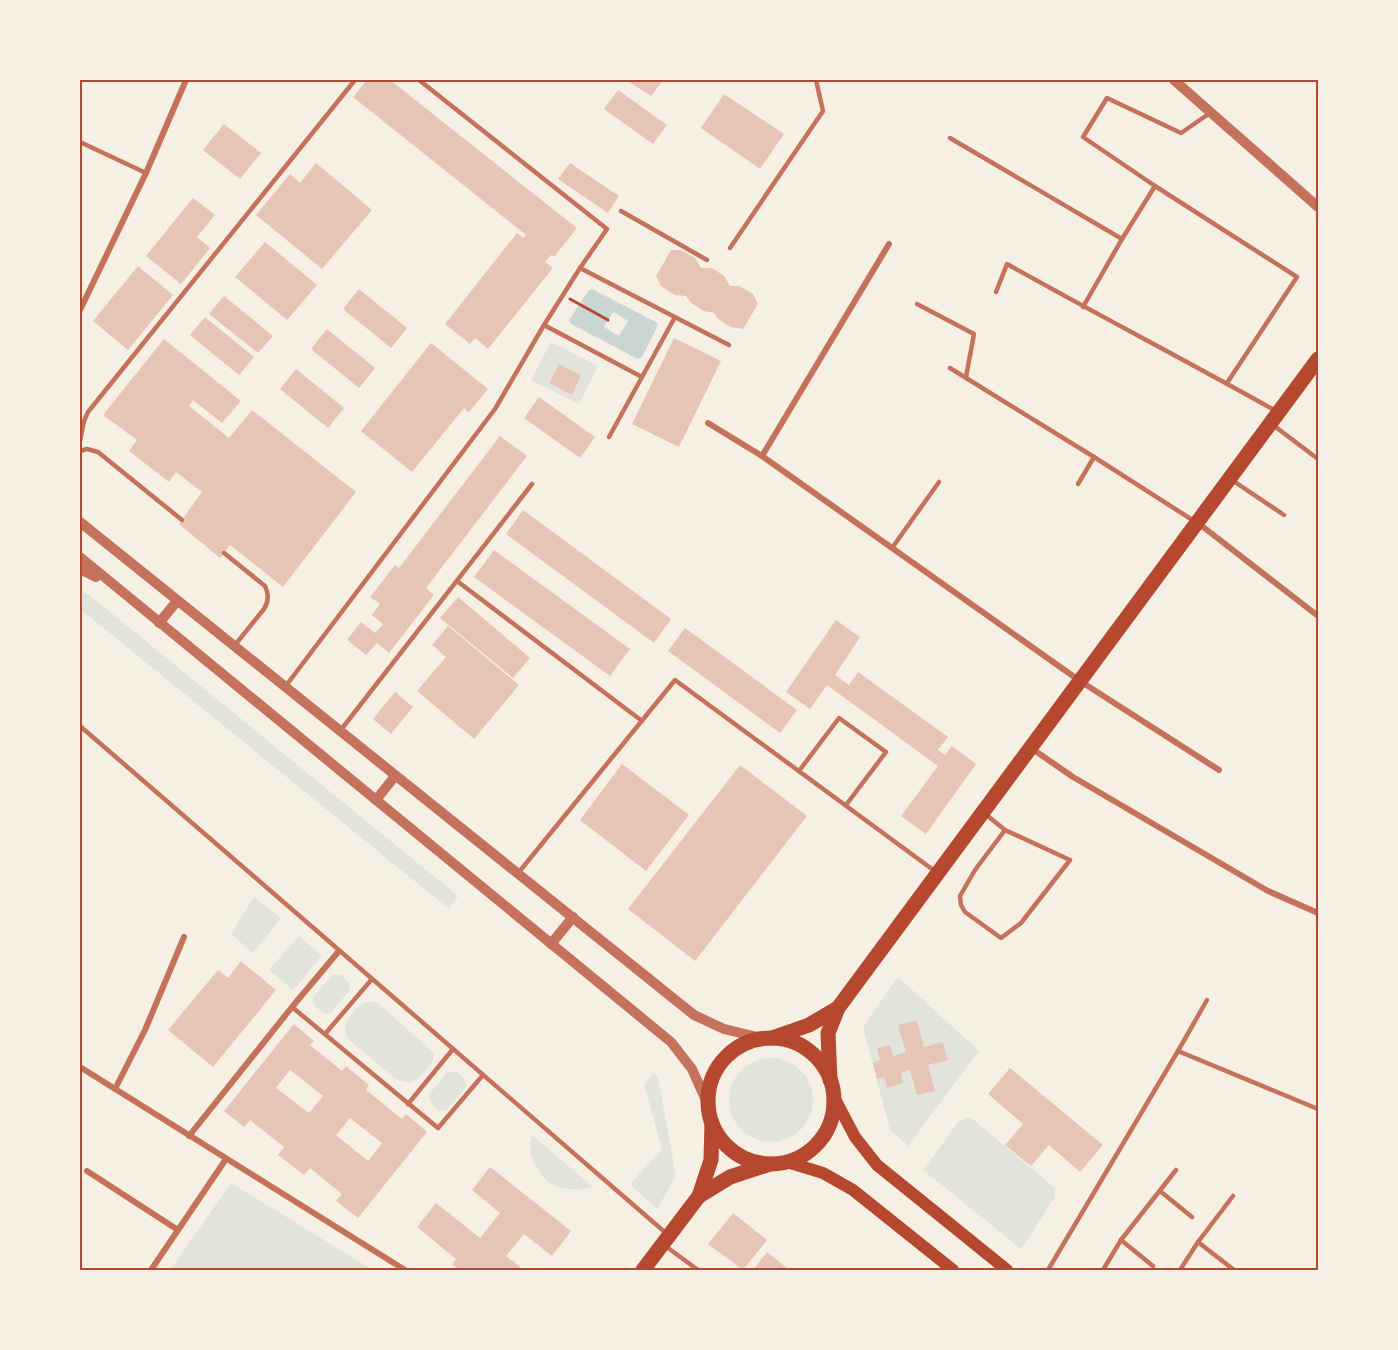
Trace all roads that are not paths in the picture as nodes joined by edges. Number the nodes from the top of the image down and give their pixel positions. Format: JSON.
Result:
{"nodes":[{"id":1,"x":186,"y":80,"type":"edge"},
{"id":2,"x":355,"y":80,"type":"edge"},
{"id":3,"x":419,"y":80,"type":"edge"},
{"id":4,"x":816,"y":80,"type":"edge"},
{"id":5,"x":1176,"y":80,"type":"edge"},
{"id":6,"x":1211,"y":111,"type":"junction"},
{"id":7,"x":950,"y":138,"type":"dead end"},
{"id":8,"x":80,"y":142,"type":"edge"},
{"id":9,"x":146,"y":173,"type":"junction"},
{"id":10,"x":1155,"y":186,"type":"junction"},
{"id":11,"x":1318,"y":207,"type":"edge"},
{"id":12,"x":621,"y":211,"type":"dead end"},
{"id":13,"x":1122,"y":239,"type":"junction"},
{"id":14,"x":889,"y":244,"type":"dead end"},
{"id":15,"x":730,"y":248,"type":"dead end"},
{"id":16,"x":707,"y":260,"type":"dead end"},
{"id":17,"x":580,"y":268,"type":"junction"},
{"id":18,"x":996,"y":292,"type":"dead end"},
{"id":19,"x":917,"y":304,"type":"dead end"},
{"id":20,"x":1083,"y":307,"type":"junction"},
{"id":21,"x":80,"y":310,"type":"edge"},
{"id":22,"x":675,"y":317,"type":"junction"},
{"id":23,"x":544,"y":325,"type":"junction"},
{"id":24,"x":729,"y":345,"type":"dead end"},
{"id":25,"x":1318,"y":359,"type":"edge"},
{"id":26,"x":950,"y":368,"type":"dead end"},
{"id":27,"x":642,"y":377,"type":"junction"},
{"id":28,"x":966,"y":378,"type":"junction"},
{"id":29,"x":1227,"y":383,"type":"junction"},
{"id":30,"x":1275,"y":418,"type":"junction"},
{"id":31,"x":708,"y":423,"type":"dead end"},
{"id":32,"x":609,"y":437,"type":"dead end"},
{"id":33,"x":80,"y":441,"type":"edge"},
{"id":34,"x":80,"y":451,"type":"edge"},
{"id":35,"x":762,"y":456,"type":"junction"},
{"id":36,"x":1094,"y":457,"type":"junction"},
{"id":37,"x":1318,"y":459,"type":"edge"},
{"id":38,"x":1230,"y":478,"type":"junction"},
{"id":39,"x":939,"y":482,"type":"dead end"},
{"id":40,"x":532,"y":484,"type":"dead end"},
{"id":41,"x":1078,"y":484,"type":"dead end"},
{"id":42,"x":1284,"y":515,"type":"dead end"},
{"id":43,"x":182,"y":520,"type":"dead end"},
{"id":44,"x":80,"y":522,"type":"edge"},
{"id":45,"x":1197,"y":523,"type":"junction"},
{"id":46,"x":892,"y":548,"type":"junction"},
{"id":47,"x":224,"y":553,"type":"dead end"},
{"id":48,"x":80,"y":557,"type":"edge"},
{"id":49,"x":80,"y":569,"type":"edge"},
{"id":50,"x":457,"y":581,"type":"junction"},
{"id":51,"x":120,"y":590,"type":"junction"},
{"id":52,"x":177,"y":600,"type":"junction"},
{"id":53,"x":1318,"y":616,"type":"edge"},
{"id":54,"x":159,"y":622,"type":"junction"},
{"id":55,"x":234,"y":646,"type":"junction"},
{"id":56,"x":1080,"y":681,"type":"junction"},
{"id":57,"x":285,"y":688,"type":"junction"},
{"id":58,"x":642,"y":721,"type":"junction"},
{"id":59,"x":80,"y":726,"type":"edge"},
{"id":60,"x":340,"y":731,"type":"junction"},
{"id":61,"x":1030,"y":748,"type":"junction"},
{"id":62,"x":1219,"y":770,"type":"dead end"},
{"id":63,"x":800,"y":771,"type":"junction"},
{"id":64,"x":395,"y":776,"type":"junction"},
{"id":65,"x":376,"y":800,"type":"junction"},
{"id":66,"x":846,"y":806,"type":"junction"},
{"id":67,"x":983,"y":812,"type":"junction"},
{"id":68,"x":1005,"y":830,"type":"junction"},
{"id":69,"x":938,"y":873,"type":"junction"},
{"id":70,"x":518,"y":874,"type":"junction"},
{"id":71,"x":1318,"y":912,"type":"edge"},
{"id":72,"x":573,"y":917,"type":"junction"},
{"id":73,"x":184,"y":937,"type":"dead end"},
{"id":74,"x":551,"y":944,"type":"junction"},
{"id":75,"x":339,"y":951,"type":"junction"},
{"id":76,"x":372,"y":979,"type":"junction"},
{"id":77,"x":1207,"y":1000,"type":"dead end"},
{"id":78,"x":292,"y":1007,"type":"junction"},
{"id":79,"x":838,"y":1008,"type":"junction"},
{"id":80,"x":325,"y":1034,"type":"junction"},
{"id":81,"x":768,"y":1039,"type":"junction"},
{"id":82,"x":453,"y":1049,"type":"junction"},
{"id":83,"x":1178,"y":1051,"type":"junction"},
{"id":84,"x":80,"y":1067,"type":"edge"},
{"id":85,"x":483,"y":1076,"type":"junction"},
{"id":86,"x":830,"y":1080,"type":"junction"},
{"id":87,"x":115,"y":1089,"type":"junction"},
{"id":88,"x":834,"y":1097,"type":"junction"},
{"id":89,"x":408,"y":1104,"type":"junction"},
{"id":90,"x":708,"y":1105,"type":"junction"},
{"id":91,"x":1318,"y":1108,"type":"edge"},
{"id":92,"x":712,"y":1123,"type":"junction"},
{"id":93,"x":189,"y":1136,"type":"junction"},
{"id":94,"x":226,"y":1159,"type":"junction"},
{"id":95,"x":787,"y":1162,"type":"junction"},
{"id":96,"x":769,"y":1164,"type":"junction"},
{"id":97,"x":1176,"y":1170,"type":"dead end"},
{"id":98,"x":87,"y":1171,"type":"dead end"},
{"id":99,"x":1160,"y":1191,"type":"junction"},
{"id":100,"x":699,"y":1196,"type":"junction"},
{"id":101,"x":1233,"y":1196,"type":"dead end"},
{"id":102,"x":1192,"y":1217,"type":"dead end"},
{"id":103,"x":178,"y":1230,"type":"junction"},
{"id":104,"x":666,"y":1240,"type":"junction"},
{"id":105,"x":1121,"y":1240,"type":"junction"},
{"id":106,"x":1198,"y":1242,"type":"junction"},
{"id":107,"x":1152,"y":1266,"type":"dead end"},
{"id":108,"x":151,"y":1270,"type":"edge"},
{"id":109,"x":405,"y":1270,"type":"edge"},
{"id":110,"x":643,"y":1270,"type":"edge"},
{"id":111,"x":698,"y":1270,"type":"edge"},
{"id":112,"x":953,"y":1270,"type":"edge"},
{"id":113,"x":1007,"y":1270,"type":"edge"},
{"id":114,"x":1048,"y":1270,"type":"edge"},
{"id":115,"x":1103,"y":1270,"type":"edge"},
{"id":116,"x":1180,"y":1270,"type":"edge"},
{"id":117,"x":1234,"y":1270,"type":"edge"}],
"edges":[{"from":1,"to":9,"type":"street"},
{"from":2,"to":33,"type":"lane"},
{"from":3,"to":17,"type":"lane"},
{"from":4,"to":15,"type":"lane"},
{"from":5,"to":6,"type":"street"},
{"from":6,"to":10,"type":"lane"},
{"from":6,"to":11,"type":"street"},
{"from":7,"to":13,"type":"lane"},
{"from":8,"to":9,"type":"lane"},
{"from":9,"to":21,"type":"street"},
{"from":10,"to":13,"type":"lane"},
{"from":10,"to":29,"type":"lane"},
{"from":12,"to":16,"type":"lane"},
{"from":13,"to":20,"type":"lane"},
{"from":14,"to":35,"type":"street"},
{"from":17,"to":22,"type":"lane"},
{"from":17,"to":23,"type":"lane"},
{"from":18,"to":20,"type":"lane"},
{"from":19,"to":28,"type":"lane"},
{"from":20,"to":29,"type":"lane"},
{"from":22,"to":24,"type":"lane"},
{"from":22,"to":27,"type":"lane"},
{"from":23,"to":27,"type":"lane"},
{"from":23,"to":57,"type":"lane"},
{"from":25,"to":30,"type":"main road"},
{"from":26,"to":28,"type":"lane"},
{"from":27,"to":32,"type":"lane"},
{"from":28,"to":36,"type":"lane"},
{"from":29,"to":30,"type":"lane"},
{"from":30,"to":37,"type":"lane"},
{"from":30,"to":38,"type":"main road"},
{"from":31,"to":35,"type":"street"},
{"from":34,"to":43,"type":"lane"},
{"from":35,"to":46,"type":"street"},
{"from":36,"to":41,"type":"lane"},
{"from":36,"to":45,"type":"lane"},
{"from":38,"to":42,"type":"lane"},
{"from":38,"to":45,"type":"main road"},
{"from":39,"to":46,"type":"lane"},
{"from":40,"to":50,"type":"lane"},
{"from":44,"to":52,"type":"street"},
{"from":45,"to":53,"type":"street"},
{"from":45,"to":56,"type":"main road"},
{"from":46,"to":56,"type":"street"},
{"from":47,"to":55,"type":"lane"},
{"from":48,"to":51,"type":"street"},
{"from":49,"to":51,"type":"street"},
{"from":50,"to":58,"type":"lane"},
{"from":50,"to":60,"type":"lane"},
{"from":51,"to":54,"type":"street"},
{"from":52,"to":54,"type":"street"},
{"from":52,"to":55,"type":"street"},
{"from":54,"to":65,"type":"street"},
{"from":55,"to":57,"type":"street"},
{"from":56,"to":61,"type":"main road"},
{"from":56,"to":62,"type":"street"},
{"from":57,"to":60,"type":"street"},
{"from":58,"to":63,"type":"lane"},
{"from":58,"to":70,"type":"lane"},
{"from":59,"to":75,"type":"lane"},
{"from":60,"to":64,"type":"street"},
{"from":61,"to":67,"type":"main road"},
{"from":61,"to":71,"type":"street"},
{"from":63,"to":66,"type":"lane"},
{"from":63,"to":66,"type":"lane"},
{"from":64,"to":65,"type":"street"},
{"from":64,"to":70,"type":"street"},
{"from":65,"to":74,"type":"street"},
{"from":66,"to":69,"type":"lane"},
{"from":67,"to":68,"type":"lane"},
{"from":67,"to":69,"type":"main road"},
{"from":68,"to":68,"type":"lane"},
{"from":69,"to":79,"type":"main road"},
{"from":70,"to":72,"type":"street"},
{"from":72,"to":74,"type":"street"},
{"from":72,"to":81,"type":"street"},
{"from":73,"to":87,"type":"street"},
{"from":74,"to":90,"type":"street"},
{"from":75,"to":76,"type":"lane"},
{"from":75,"to":78,"type":"street"},
{"from":76,"to":80,"type":"lane"},
{"from":76,"to":82,"type":"lane"},
{"from":77,"to":83,"type":"lane"},
{"from":78,"to":80,"type":"lane"},
{"from":78,"to":93,"type":"street"},
{"from":79,"to":81,"type":"main road"},
{"from":79,"to":86,"type":"main road"},
{"from":80,"to":89,"type":"lane"},
{"from":81,"to":86,"type":"main road"},
{"from":81,"to":90,"type":"main road"},
{"from":82,"to":85,"type":"lane"},
{"from":82,"to":89,"type":"lane"},
{"from":83,"to":91,"type":"lane"},
{"from":83,"to":114,"type":"lane"},
{"from":84,"to":87,"type":"street"},
{"from":85,"to":89,"type":"lane"},
{"from":85,"to":104,"type":"lane"},
{"from":86,"to":88,"type":"main road"},
{"from":87,"to":93,"type":"street"},
{"from":88,"to":95,"type":"main road"},
{"from":88,"to":113,"type":"main road"},
{"from":90,"to":92,"type":"main road"},
{"from":92,"to":96,"type":"main road"},
{"from":92,"to":100,"type":"main road"},
{"from":93,"to":94,"type":"street"},
{"from":94,"to":103,"type":"street"},
{"from":94,"to":109,"type":"street"},
{"from":95,"to":96,"type":"main road"},
{"from":95,"to":112,"type":"main road"},
{"from":96,"to":100,"type":"main road"},
{"from":97,"to":99,"type":"lane"},
{"from":98,"to":103,"type":"street"},
{"from":99,"to":102,"type":"lane"},
{"from":99,"to":105,"type":"lane"},
{"from":100,"to":104,"type":"main road"},
{"from":101,"to":106,"type":"lane"},
{"from":103,"to":108,"type":"street"},
{"from":104,"to":110,"type":"main road"},
{"from":104,"to":111,"type":"lane"},
{"from":105,"to":107,"type":"lane"},
{"from":105,"to":115,"type":"lane"},
{"from":106,"to":116,"type":"lane"},
{"from":106,"to":117,"type":"lane"}]}
